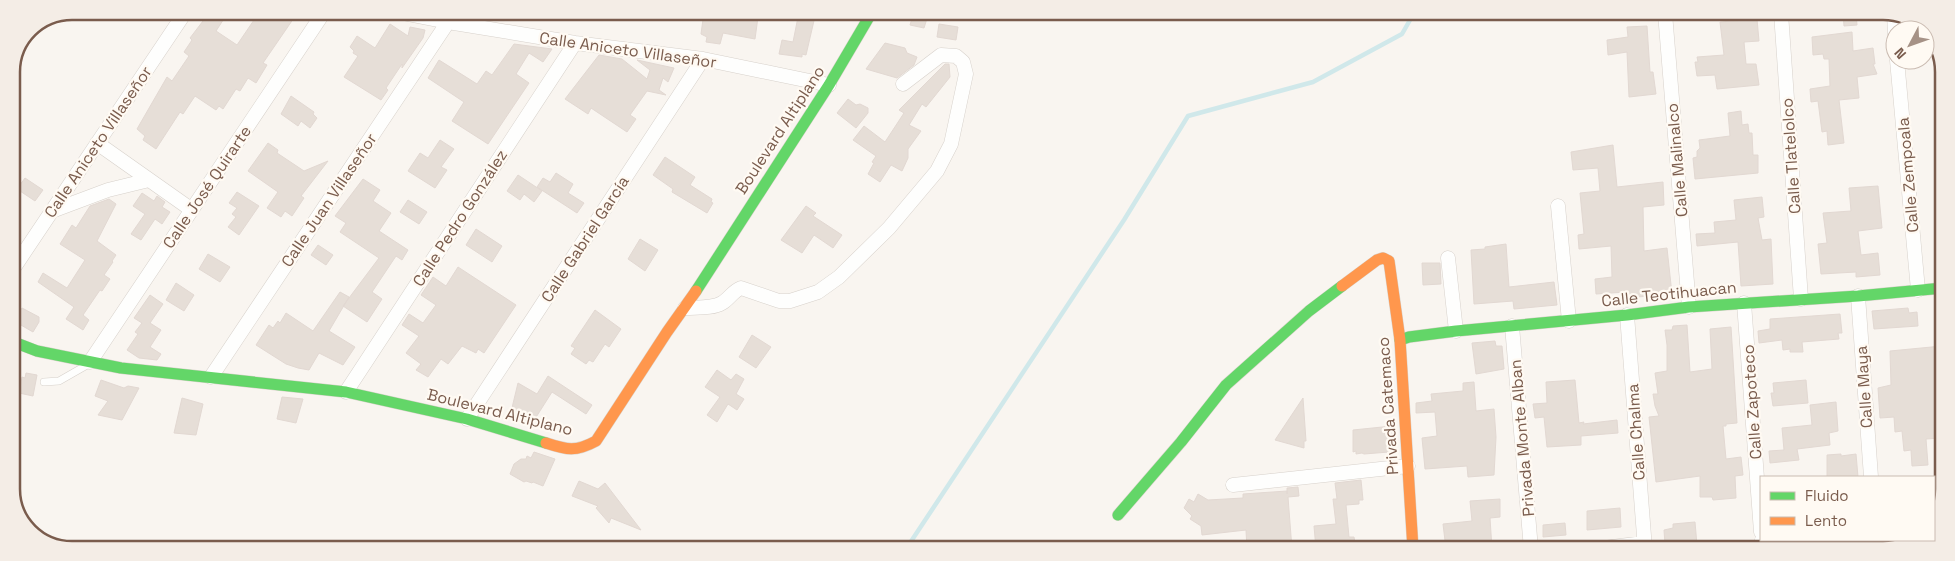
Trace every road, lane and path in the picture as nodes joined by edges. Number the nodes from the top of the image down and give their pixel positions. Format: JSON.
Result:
{"nodes":[{"id":1,"x":180,"y":20,"type":"edge"},
{"id":2,"x":319,"y":20,"type":"edge"},
{"id":3,"x":438,"y":20,"type":"edge"},
{"id":4,"x":867,"y":20,"type":"edge"},
{"id":5,"x":1666,"y":20,"type":"edge"},
{"id":6,"x":1782,"y":20,"type":"edge"},
{"id":7,"x":448,"y":22,"type":"junction"},
{"id":8,"x":574,"y":43,"type":"junction"},
{"id":9,"x":703,"y":59,"type":"junction"},
{"id":10,"x":1898,"y":70,"type":"edge"},
{"id":11,"x":903,"y":84,"type":"dead end"},
{"id":12,"x":829,"y":85,"type":"junction"},
{"id":13,"x":97,"y":143,"type":"junction"},
{"id":14,"x":149,"y":180,"type":"junction"},
{"id":15,"x":1558,"y":206,"type":"dead end"},
{"id":16,"x":192,"y":210,"type":"junction"},
{"id":17,"x":52,"y":212,"type":"junction"},
{"id":18,"x":1448,"y":258,"type":"dead end"},
{"id":19,"x":20,"y":259,"type":"edge"},
{"id":20,"x":1935,"y":289,"type":"edge"},
{"id":21,"x":1918,"y":290,"type":"junction"},
{"id":22,"x":1858,"y":296,"type":"junction"},
{"id":23,"x":1802,"y":299,"type":"junction"},
{"id":24,"x":1744,"y":303,"type":"junction"},
{"id":25,"x":1689,"y":307,"type":"junction"},
{"id":26,"x":685,"y":308,"type":"junction"},
{"id":27,"x":1627,"y":315,"type":"junction"},
{"id":28,"x":1569,"y":321,"type":"junction"},
{"id":29,"x":1512,"y":326,"type":"junction"},
{"id":30,"x":1456,"y":330,"type":"junction"},
{"id":31,"x":1400,"y":340,"type":"junction"},
{"id":32,"x":20,"y":344,"type":"edge"},
{"id":33,"x":90,"y":362,"type":"junction"},
{"id":34,"x":211,"y":377,"type":"junction"},
{"id":35,"x":44,"y":382,"type":"dead end"},
{"id":36,"x":346,"y":392,"type":"junction"},
{"id":37,"x":467,"y":419,"type":"junction"},
{"id":38,"x":1408,"y":466,"type":"junction"},
{"id":39,"x":1871,"y":476,"type":"edge"},
{"id":40,"x":1233,"y":485,"type":"dead end"},
{"id":41,"x":1118,"y":514,"type":"dead end"},
{"id":42,"x":1760,"y":519,"type":"edge"},
{"id":43,"x":1413,"y":541,"type":"edge"},
{"id":44,"x":1530,"y":541,"type":"edge"},
{"id":45,"x":1645,"y":541,"type":"edge"}],
"edges":[{"from":1,"to":13,"type":"street","name":"Calle Aniceto Villaseñor"},
{"from":2,"to":16,"type":"street","name":"Calle José Quirarte"},
{"from":3,"to":7,"type":"street","name":"Calle Aniceto Villaseñor"},
{"from":4,"to":12,"type":"street","name":"Boulevard Altiplano"},
{"from":5,"to":25,"type":"street","name":"Calle Malinalco"},
{"from":6,"to":23,"type":"street","name":"Calle Tlatelolco"},
{"from":7,"to":8,"type":"street","name":"Calle Aniceto Villaseñor"},
{"from":7,"to":34,"type":"street","name":"Calle Juan Villaseñor"},
{"from":8,"to":9,"type":"street","name":"Calle Aniceto Villaseñor"},
{"from":8,"to":36,"type":"street","name":"Calle Pedro González"},
{"from":9,"to":12,"type":"street","name":"Calle Aniceto Villaseñor"},
{"from":9,"to":37,"type":"street","name":"Calle Gabriel García"},
{"from":10,"to":21,"type":"street","name":"Calle Zempoala"},
{"from":11,"to":26,"type":"street"},
{"from":12,"to":26,"type":"street","name":"Boulevard Altiplano"},
{"from":13,"to":14,"type":"street"},
{"from":13,"to":17,"type":"street","name":"Calle Aniceto Villaseñor"},
{"from":14,"to":16,"type":"street"},
{"from":14,"to":17,"type":"street"},
{"from":15,"to":28,"type":"street"},
{"from":16,"to":33,"type":"street","name":"Calle José Quirarte"},
{"from":17,"to":19,"type":"street","name":"Calle Aniceto Villaseñor"},
{"from":18,"to":30,"type":"street"},
{"from":20,"to":21,"type":"street","name":"Calle Teotihuacan"},
{"from":21,"to":22,"type":"street","name":"Calle Teotihuacan"},
{"from":22,"to":23,"type":"street","name":"Calle Teotihuacan"},
{"from":22,"to":39,"type":"street","name":"Calle Maya"},
{"from":23,"to":24,"type":"street","name":"Calle Teotihuacan"},
{"from":24,"to":25,"type":"street","name":"Calle Teotihuacan"},
{"from":24,"to":42,"type":"street","name":"Calle Zapoteco"},
{"from":25,"to":27,"type":"street","name":"Calle Teotihuacan"},
{"from":26,"to":37,"type":"street","name":"Boulevard Altiplano"},
{"from":27,"to":28,"type":"street","name":"Calle Teotihuacan"},
{"from":27,"to":45,"type":"street","name":"Calle Chalma"},
{"from":28,"to":29,"type":"street","name":"Calle Teotihuacan"},
{"from":29,"to":30,"type":"street","name":"Calle Teotihuacan"},
{"from":29,"to":44,"type":"street","name":"Privada Monte Alban"},
{"from":30,"to":31,"type":"street","name":"Calle Teotihuacan"},
{"from":31,"to":38,"type":"street","name":"Privada Catemaco"},
{"from":31,"to":41,"type":"street","name":"Privada Catemaco"},
{"from":32,"to":33,"type":"street","name":"Boulevard Altiplano"},
{"from":33,"to":34,"type":"street","name":"Boulevard Altiplano"},
{"from":33,"to":35,"type":"lane"},
{"from":34,"to":36,"type":"street","name":"Boulevard Altiplano"},
{"from":36,"to":37,"type":"street","name":"Boulevard Altiplano"},
{"from":38,"to":40,"type":"street"},
{"from":38,"to":43,"type":"street","name":"Privada Catemaco"}]}
